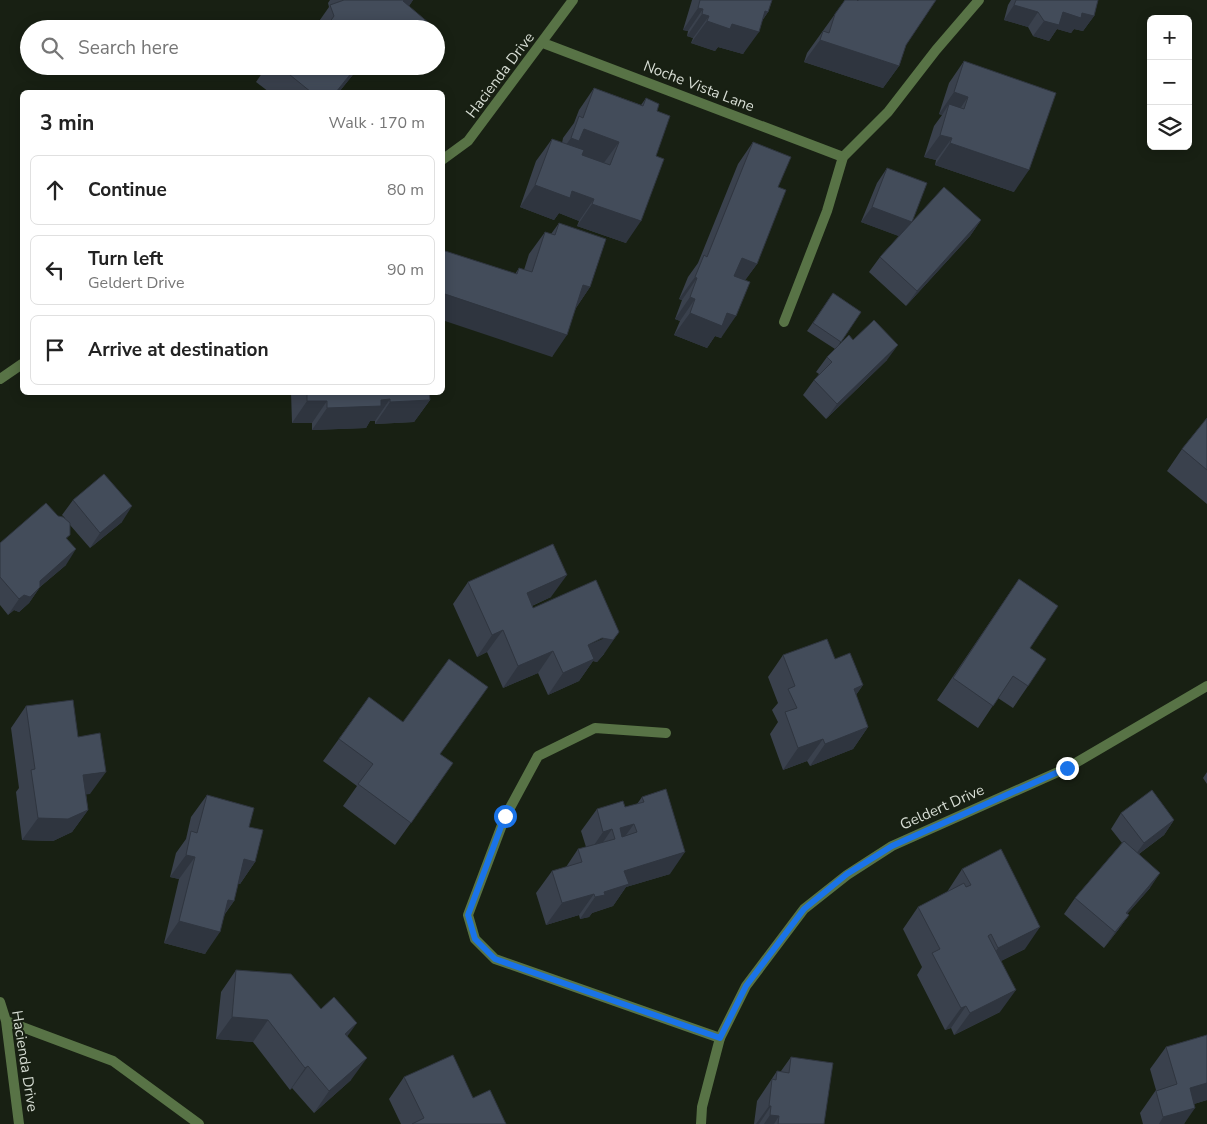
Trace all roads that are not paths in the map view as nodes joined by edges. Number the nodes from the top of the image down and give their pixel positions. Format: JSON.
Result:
{"nodes":[{"id":1,"x":573,"y":0,"type":"edge"},
{"id":2,"x":979,"y":0,"type":"edge"},
{"id":3,"x":543,"y":43,"type":"junction"},
{"id":4,"x":843,"y":157,"type":"junction"},
{"id":5,"x":445,"y":158,"type":"edge"},
{"id":6,"x":784,"y":322,"type":"dead end"},
{"id":7,"x":20,"y":365,"type":"edge"},
{"id":8,"x":0,"y":379,"type":"edge"},
{"id":9,"x":1207,"y":686,"type":"edge"},
{"id":10,"x":666,"y":733,"type":"dead end"},
{"id":11,"x":0,"y":1002,"type":"edge"},
{"id":12,"x":6,"y":1021,"type":"junction"},
{"id":13,"x":720,"y":1038,"type":"junction"},
{"id":14,"x":19,"y":1124,"type":"edge"},
{"id":15,"x":199,"y":1124,"type":"edge"},
{"id":16,"x":701,"y":1124,"type":"edge"}],
"edges":[{"from":1,"to":3,"type":"street","name":"Hacienda Drive"},
{"from":2,"to":4,"type":"street"},
{"from":3,"to":4,"type":"street","name":"Noche Vista Lane"},
{"from":3,"to":5,"type":"street","name":"Hacienda Drive"},
{"from":4,"to":6,"type":"street"},
{"from":7,"to":8,"type":"street"},
{"from":9,"to":13,"type":"street","name":"Geldert Drive"},
{"from":10,"to":13,"type":"street"},
{"from":11,"to":12,"type":"street","name":"Hacienda Drive"},
{"from":12,"to":14,"type":"street","name":"Hacienda Drive"},
{"from":12,"to":15,"type":"street"},
{"from":13,"to":16,"type":"street","name":"Geldert Drive"}]}
